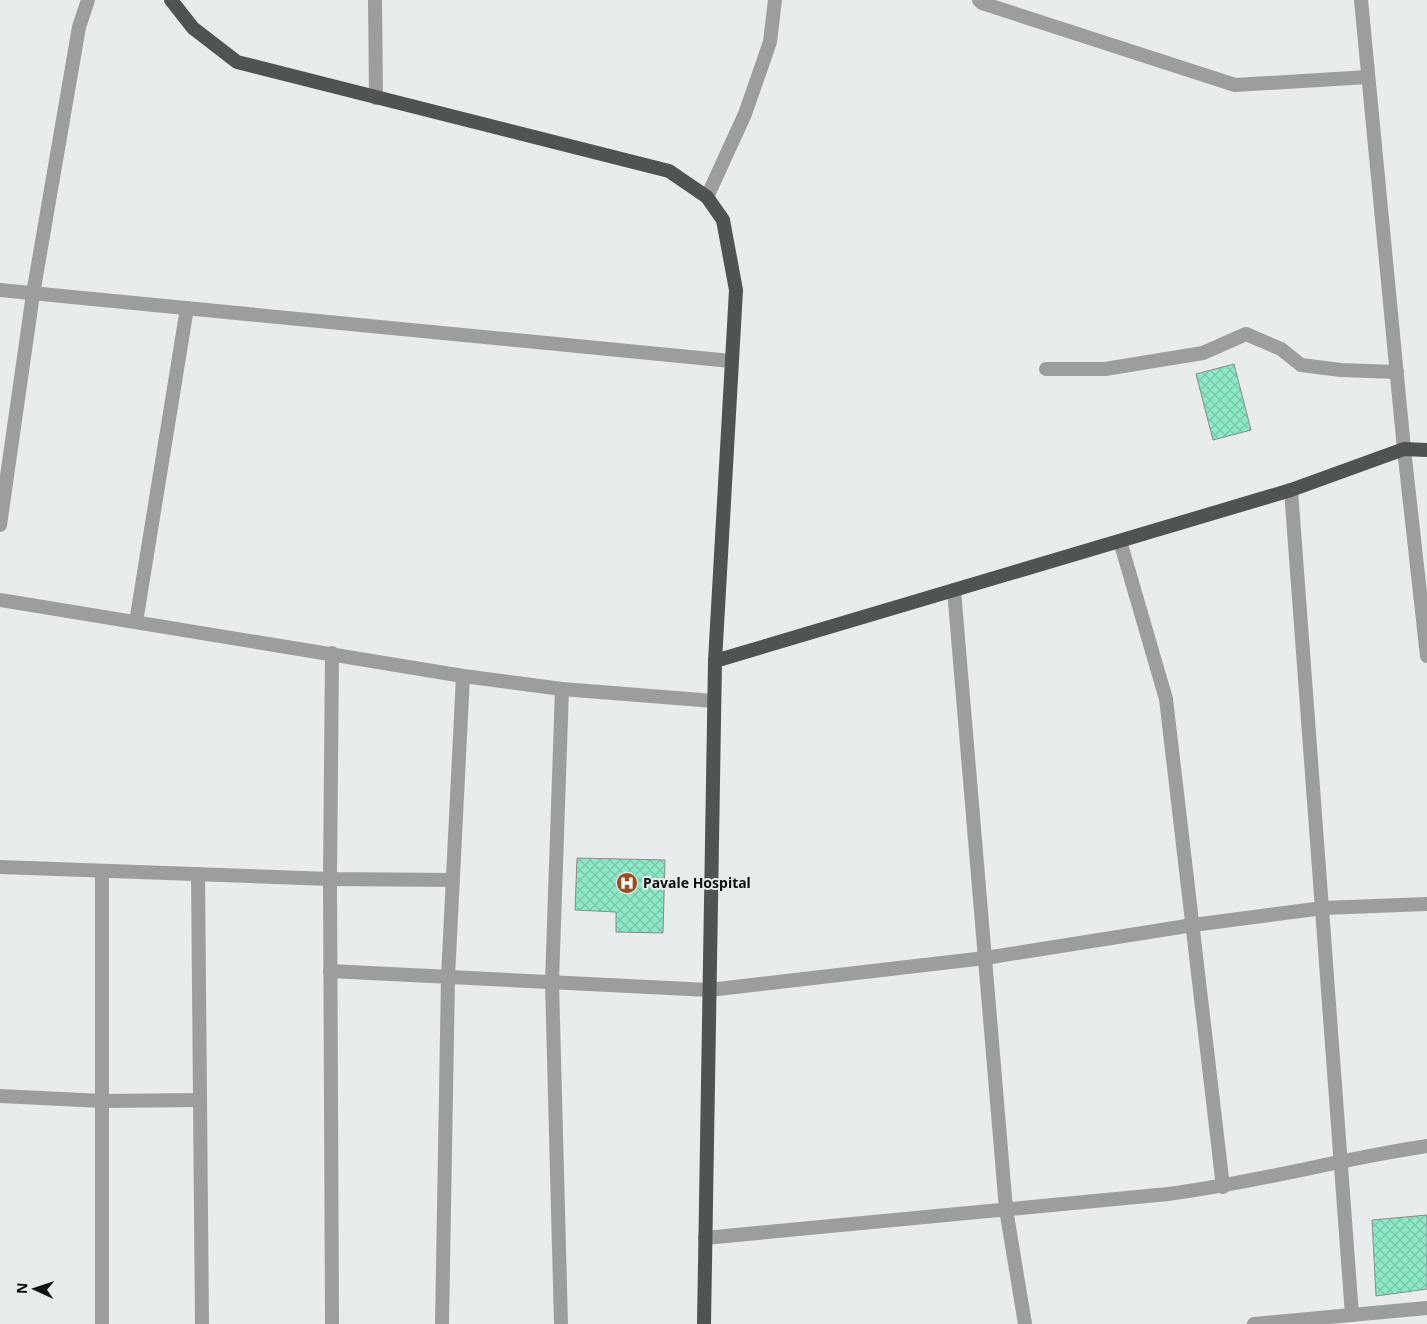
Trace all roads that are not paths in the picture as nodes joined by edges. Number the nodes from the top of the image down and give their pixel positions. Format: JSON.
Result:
{"nodes":[{"id":1,"x":88,"y":0,"type":"edge"},
{"id":2,"x":170,"y":0,"type":"edge"},
{"id":3,"x":375,"y":0,"type":"edge"},
{"id":4,"x":775,"y":0,"type":"edge"},
{"id":5,"x":980,"y":0,"type":"edge"},
{"id":6,"x":1361,"y":0,"type":"edge"},
{"id":7,"x":1368,"y":77,"type":"junction"},
{"id":8,"x":376,"y":98,"type":"junction"},
{"id":9,"x":707,"y":198,"type":"junction"},
{"id":10,"x":0,"y":290,"type":"edge"},
{"id":11,"x":33,"y":294,"type":"junction"},
{"id":12,"x":187,"y":308,"type":"junction"},
{"id":13,"x":731,"y":361,"type":"junction"},
{"id":14,"x":1046,"y":369,"type":"dead end"},
{"id":15,"x":1397,"y":372,"type":"junction"},
{"id":16,"x":1404,"y":449,"type":"junction"},
{"id":17,"x":1427,"y":450,"type":"edge"},
{"id":18,"x":3,"y":485,"type":"edge"},
{"id":19,"x":1291,"y":490,"type":"junction"},
{"id":20,"x":0,"y":525,"type":"edge"},
{"id":21,"x":1120,"y":541,"type":"junction"},
{"id":22,"x":954,"y":590,"type":"junction"},
{"id":23,"x":0,"y":600,"type":"edge"},
{"id":24,"x":136,"y":622,"type":"junction"},
{"id":25,"x":332,"y":653,"type":"junction"},
{"id":26,"x":1427,"y":656,"type":"edge"},
{"id":27,"x":715,"y":661,"type":"junction"},
{"id":28,"x":463,"y":676,"type":"junction"},
{"id":29,"x":562,"y":689,"type":"junction"},
{"id":30,"x":714,"y":701,"type":"junction"},
{"id":31,"x":0,"y":867,"type":"edge"},
{"id":32,"x":102,"y":870,"type":"junction"},
{"id":33,"x":198,"y":874,"type":"junction"},
{"id":34,"x":330,"y":879,"type":"junction"},
{"id":35,"x":452,"y":880,"type":"junction"},
{"id":36,"x":1427,"y":904,"type":"edge"},
{"id":37,"x":1324,"y":908,"type":"junction"},
{"id":38,"x":1193,"y":925,"type":"junction"},
{"id":39,"x":985,"y":958,"type":"junction"},
{"id":40,"x":330,"y":971,"type":"junction"},
{"id":41,"x":448,"y":977,"type":"junction"},
{"id":42,"x":552,"y":982,"type":"junction"},
{"id":43,"x":709,"y":990,"type":"junction"},
{"id":44,"x":0,"y":1096,"type":"edge"},
{"id":45,"x":200,"y":1100,"type":"junction"},
{"id":46,"x":102,"y":1101,"type":"junction"},
{"id":47,"x":1427,"y":1146,"type":"edge"},
{"id":48,"x":1342,"y":1160,"type":"junction"},
{"id":49,"x":1223,"y":1187,"type":"junction"},
{"id":50,"x":1006,"y":1209,"type":"junction"},
{"id":51,"x":705,"y":1238,"type":"junction"},
{"id":52,"x":1427,"y":1308,"type":"edge"},
{"id":53,"x":1352,"y":1315,"type":"junction"},
{"id":54,"x":102,"y":1324,"type":"edge"},
{"id":55,"x":202,"y":1324,"type":"edge"},
{"id":56,"x":332,"y":1324,"type":"edge"},
{"id":57,"x":442,"y":1324,"type":"edge"},
{"id":58,"x":561,"y":1324,"type":"edge"},
{"id":59,"x":704,"y":1324,"type":"edge"},
{"id":60,"x":1024,"y":1324,"type":"edge"},
{"id":61,"x":1254,"y":1324,"type":"edge"}],
"edges":[{"from":1,"to":11,"type":"street"},
{"from":2,"to":8,"type":"highway"},
{"from":3,"to":8,"type":"street"},
{"from":4,"to":9,"type":"street"},
{"from":5,"to":7,"type":"street"},
{"from":6,"to":7,"type":"street"},
{"from":7,"to":15,"type":"street"},
{"from":8,"to":9,"type":"highway"},
{"from":9,"to":13,"type":"highway"},
{"from":10,"to":11,"type":"street"},
{"from":11,"to":12,"type":"street"},
{"from":11,"to":18,"type":"street"},
{"from":12,"to":13,"type":"street"},
{"from":12,"to":24,"type":"street"},
{"from":13,"to":27,"type":"highway"},
{"from":14,"to":15,"type":"street"},
{"from":15,"to":16,"type":"street"},
{"from":16,"to":17,"type":"highway"},
{"from":16,"to":19,"type":"highway"},
{"from":16,"to":26,"type":"street"},
{"from":18,"to":20,"type":"street"},
{"from":19,"to":21,"type":"highway"},
{"from":19,"to":37,"type":"street"},
{"from":21,"to":22,"type":"highway"},
{"from":21,"to":38,"type":"street"},
{"from":22,"to":27,"type":"highway"},
{"from":22,"to":39,"type":"street"},
{"from":23,"to":24,"type":"street"},
{"from":24,"to":25,"type":"street"},
{"from":25,"to":28,"type":"street"},
{"from":25,"to":34,"type":"street"},
{"from":27,"to":30,"type":"highway"},
{"from":28,"to":29,"type":"street"},
{"from":28,"to":35,"type":"street"},
{"from":29,"to":30,"type":"street"},
{"from":29,"to":42,"type":"street"},
{"from":30,"to":43,"type":"highway"},
{"from":31,"to":32,"type":"street"},
{"from":32,"to":33,"type":"street"},
{"from":32,"to":46,"type":"street"},
{"from":33,"to":34,"type":"street"},
{"from":33,"to":45,"type":"street"},
{"from":34,"to":35,"type":"street"},
{"from":34,"to":40,"type":"street"},
{"from":35,"to":41,"type":"street"},
{"from":36,"to":37,"type":"street"},
{"from":37,"to":38,"type":"street"},
{"from":37,"to":48,"type":"street"},
{"from":38,"to":39,"type":"street"},
{"from":38,"to":49,"type":"street"},
{"from":39,"to":43,"type":"street"},
{"from":39,"to":50,"type":"street"},
{"from":40,"to":41,"type":"street"},
{"from":40,"to":56,"type":"street"},
{"from":41,"to":42,"type":"street"},
{"from":41,"to":57,"type":"street"},
{"from":42,"to":43,"type":"street"},
{"from":42,"to":58,"type":"street"},
{"from":43,"to":51,"type":"highway"},
{"from":44,"to":46,"type":"street"},
{"from":45,"to":46,"type":"street"},
{"from":45,"to":55,"type":"street"},
{"from":46,"to":54,"type":"street"},
{"from":47,"to":48,"type":"street"},
{"from":48,"to":49,"type":"street"},
{"from":48,"to":53,"type":"street"},
{"from":49,"to":50,"type":"street"},
{"from":50,"to":51,"type":"street"},
{"from":50,"to":60,"type":"street"},
{"from":51,"to":59,"type":"highway"},
{"from":52,"to":53,"type":"street"},
{"from":53,"to":61,"type":"street"}]}
